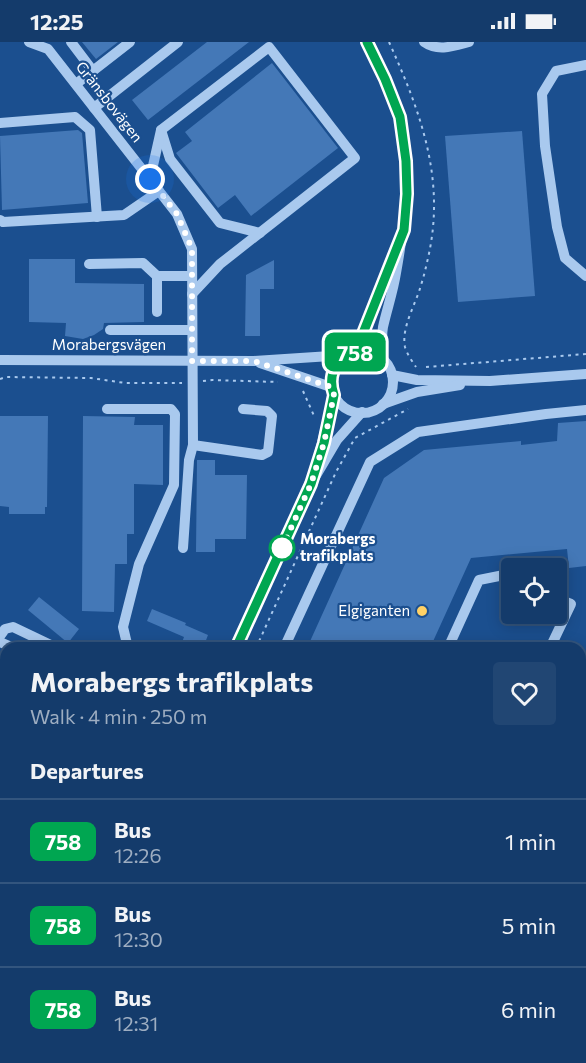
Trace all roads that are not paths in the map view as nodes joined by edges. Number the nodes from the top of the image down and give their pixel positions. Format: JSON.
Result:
{"nodes":[{"id":1,"x":71,"y":42,"type":"edge"},
{"id":2,"x":130,"y":42,"type":"edge"},
{"id":3,"x":178,"y":42,"type":"edge"},
{"id":4,"x":367,"y":42,"type":"edge"},
{"id":5,"x":424,"y":42,"type":"edge"},
{"id":6,"x":469,"y":42,"type":"edge"},
{"id":7,"x":29,"y":43,"type":"edge"},
{"id":8,"x":586,"y":66,"type":"edge"},
{"id":9,"x":93,"y":71,"type":"junction"},
{"id":10,"x":76,"y":84,"type":"junction"},
{"id":11,"x":94,"y":108,"type":"junction"},
{"id":12,"x":0,"y":123,"type":"edge"},
{"id":13,"x":161,"y":130,"type":"junction"},
{"id":14,"x":150,"y":179,"type":"junction"},
{"id":15,"x":159,"y":191,"type":"junction"},
{"id":16,"x":97,"y":217,"type":"junction"},
{"id":17,"x":0,"y":220,"type":"edge"},
{"id":18,"x":404,"y":230,"type":"junction"},
{"id":19,"x":260,"y":233,"type":"junction"},
{"id":20,"x":89,"y":264,"type":"dead end"},
{"id":21,"x":157,"y":276,"type":"junction"},
{"id":22,"x":192,"y":276,"type":"junction"},
{"id":23,"x":586,"y":276,"type":"edge"},
{"id":24,"x":192,"y":294,"type":"junction"},
{"id":25,"x":157,"y":312,"type":"dead end"},
{"id":26,"x":110,"y":330,"type":"dead end"},
{"id":27,"x":192,"y":330,"type":"junction"},
{"id":28,"x":351,"y":353,"type":"junction"},
{"id":29,"x":383,"y":359,"type":"junction"},
{"id":30,"x":0,"y":360,"type":"edge"},
{"id":31,"x":192,"y":361,"type":"junction"},
{"id":32,"x":254,"y":361,"type":"junction"},
{"id":33,"x":586,"y":374,"type":"edge"},
{"id":34,"x":392,"y":375,"type":"junction"},
{"id":35,"x":490,"y":381,"type":"junction"},
{"id":36,"x":333,"y":391,"type":"junction"},
{"id":37,"x":383,"y":404,"type":"junction"},
{"id":38,"x":107,"y":409,"type":"dead end"},
{"id":39,"x":243,"y":409,"type":"dead end"},
{"id":40,"x":586,"y":410,"type":"edge"},
{"id":41,"x":362,"y":412,"type":"junction"},
{"id":42,"x":193,"y":445,"type":"junction"},
{"id":43,"x":311,"y":484,"type":"junction"},
{"id":44,"x":183,"y":548,"type":"dead end"},
{"id":45,"x":501,"y":576,"type":"edge"},
{"id":46,"x":561,"y":624,"type":"edge"},
{"id":47,"x":0,"y":636,"type":"edge"},
{"id":48,"x":44,"y":642,"type":"edge"},
{"id":49,"x":127,"y":642,"type":"edge"},
{"id":50,"x":239,"y":642,"type":"edge"},
{"id":51,"x":287,"y":642,"type":"edge"},
{"id":52,"x":451,"y":642,"type":"edge"},
{"id":53,"x":553,"y":642,"type":"edge"}],
"edges":[{"from":1,"to":9,"type":"street"},
{"from":2,"to":9,"type":"street"},
{"from":3,"to":11,"type":"street"},
{"from":4,"to":18,"type":"street"},
{"from":5,"to":6,"type":"street"},
{"from":7,"to":10,"type":"street","name":"Gränsbovägen"},
{"from":8,"to":23,"type":"street"},
{"from":9,"to":10,"type":"street"},
{"from":10,"to":11,"type":"street","name":"Gränsbovägen"},
{"from":11,"to":14,"type":"street","name":"Gränsbovägen"},
{"from":12,"to":16,"type":"street"},
{"from":13,"to":14,"type":"street"},
{"from":13,"to":19,"type":"street"},
{"from":13,"to":19,"type":"street"},
{"from":14,"to":15,"type":"street","name":"Gränsbovägen"},
{"from":15,"to":16,"type":"street"},
{"from":15,"to":22,"type":"street","name":"Gränsbovägen"},
{"from":16,"to":17,"type":"street"},
{"from":18,"to":28,"type":"street"},
{"from":18,"to":29,"type":"street"},
{"from":19,"to":24,"type":"street"},
{"from":20,"to":21,"type":"street"},
{"from":21,"to":22,"type":"street"},
{"from":21,"to":25,"type":"street"},
{"from":22,"to":24,"type":"street","name":"Gränsbovägen"},
{"from":24,"to":27,"type":"street","name":"Gränsbovägen"},
{"from":26,"to":27,"type":"street"},
{"from":27,"to":31,"type":"street","name":"Gränsbovägen"},
{"from":28,"to":29,"type":"street"},
{"from":28,"to":32,"type":"street","name":"Morabergsvägen"},
{"from":28,"to":36,"type":"street"},
{"from":29,"to":34,"type":"street"},
{"from":30,"to":31,"type":"street","name":"Morabergsvägen"},
{"from":31,"to":32,"type":"street","name":"Morabergsvägen"},
{"from":31,"to":42,"type":"street","name":"Gränsbovägen"},
{"from":32,"to":36,"type":"street","name":"Morabergsvägen"},
{"from":33,"to":35,"type":"street"},
{"from":34,"to":35,"type":"street"},
{"from":34,"to":37,"type":"street"},
{"from":35,"to":37,"type":"street"},
{"from":36,"to":41,"type":"street"},
{"from":36,"to":43,"type":"street"},
{"from":37,"to":41,"type":"street"},
{"from":38,"to":49,"type":"street"},
{"from":39,"to":42,"type":"street"},
{"from":40,"to":51,"type":"street"},
{"from":41,"to":43,"type":"street"},
{"from":42,"to":44,"type":"street","name":"Gränsbovägen"},
{"from":43,"to":50,"type":"street"},
{"from":45,"to":52,"type":"street"},
{"from":46,"to":53,"type":"street"},
{"from":47,"to":48,"type":"street"}]}
